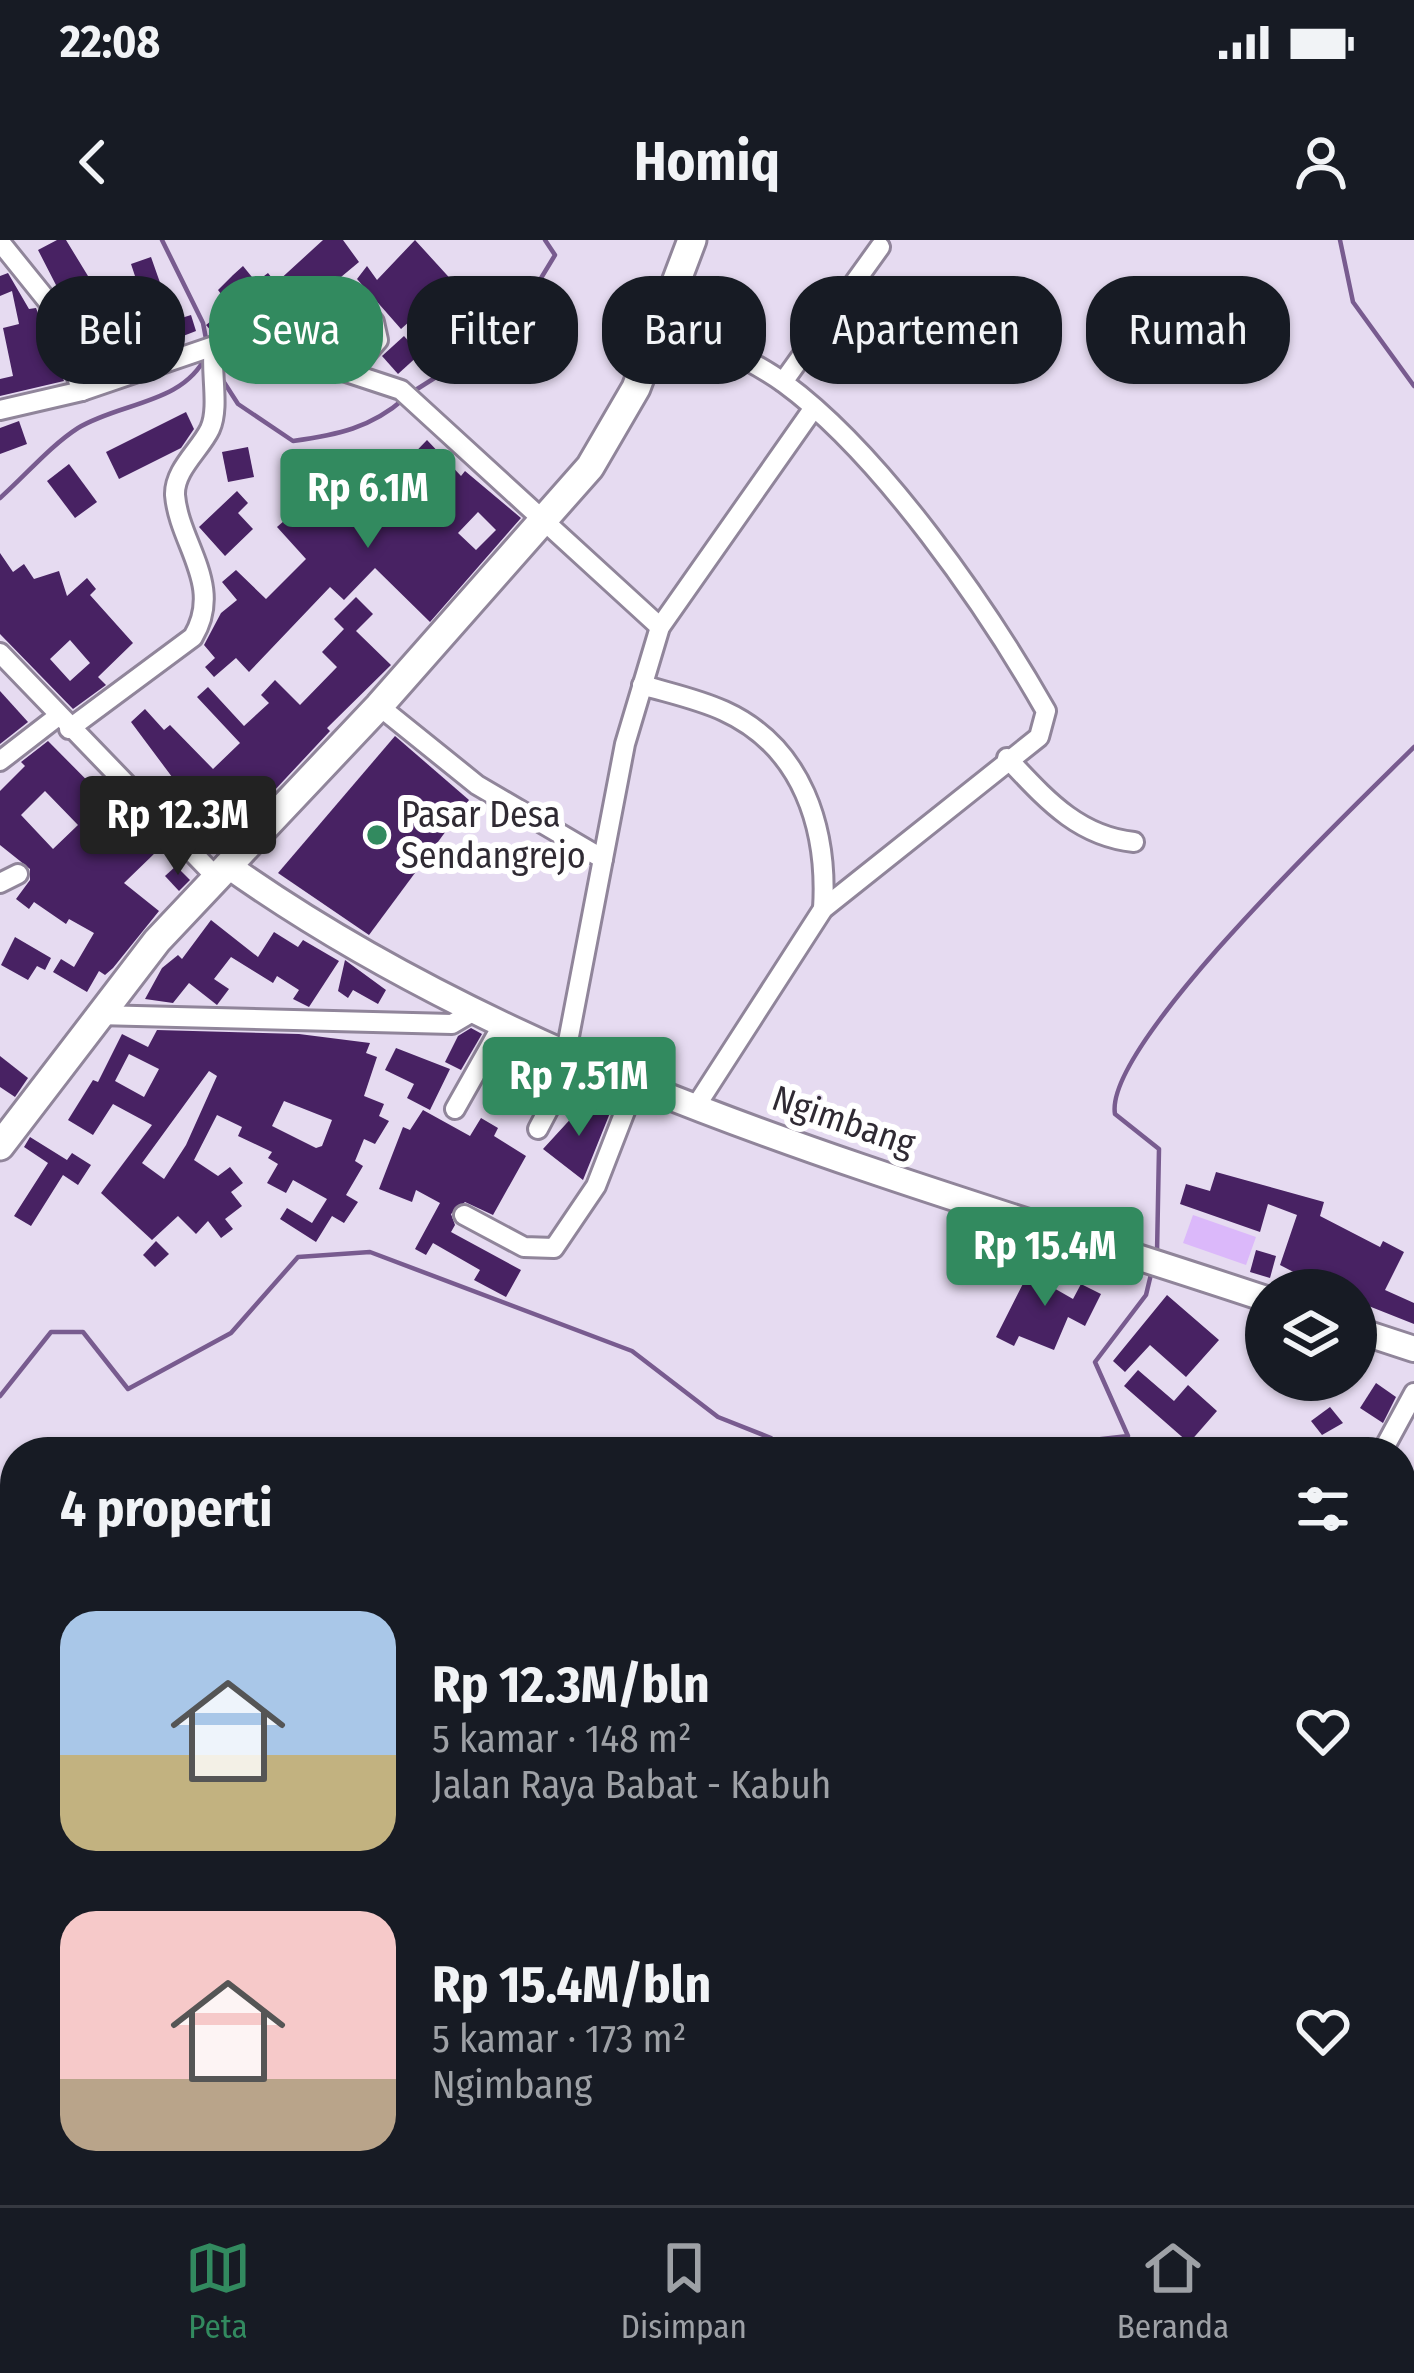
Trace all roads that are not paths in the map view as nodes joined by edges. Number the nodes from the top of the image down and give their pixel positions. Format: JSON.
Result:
{"nodes":[{"id":1,"x":692,"y":240,"type":"edge"},
{"id":2,"x":0,"y":242,"type":"edge"},
{"id":3,"x":880,"y":247,"type":"dead end"},
{"id":4,"x":678,"y":276,"type":"edge"},
{"id":5,"x":209,"y":349,"type":"edge"},
{"id":6,"x":766,"y":373,"type":"edge"},
{"id":7,"x":783,"y":382,"type":"junction"},
{"id":8,"x":212,"y":384,"type":"edge"},
{"id":9,"x":381,"y":384,"type":"edge"},
{"id":10,"x":633,"y":384,"type":"edge"},
{"id":11,"x":82,"y":391,"type":"junction"},
{"id":12,"x":812,"y":409,"type":"junction"},
{"id":13,"x":0,"y":410,"type":"edge"},
{"id":14,"x":546,"y":520,"type":"junction"},
{"id":15,"x":661,"y":627,"type":"junction"},
{"id":16,"x":0,"y":653,"type":"edge"},
{"id":17,"x":642,"y":686,"type":"junction"},
{"id":18,"x":379,"y":706,"type":"junction"},
{"id":19,"x":63,"y":723,"type":"junction"},
{"id":20,"x":1007,"y":758,"type":"junction"},
{"id":21,"x":0,"y":761,"type":"edge"},
{"id":22,"x":1134,"y":842,"type":"dead end"},
{"id":23,"x":603,"y":859,"type":"junction"},
{"id":24,"x":221,"y":871,"type":"junction"},
{"id":25,"x":823,"y":909,"type":"junction"},
{"id":26,"x":475,"y":1011,"type":"junction"},
{"id":27,"x":97,"y":1015,"type":"junction"},
{"id":28,"x":503,"y":1024,"type":"junction"},
{"id":29,"x":571,"y":1054,"type":"junction"},
{"id":30,"x":636,"y":1083,"type":"junction"},
{"id":31,"x":696,"y":1106,"type":"junction"},
{"id":32,"x":455,"y":1108,"type":"dead end"},
{"id":33,"x":10,"y":1115,"type":"edge"},
{"id":34,"x":538,"y":1129,"type":"dead end"},
{"id":35,"x":0,"y":1146,"type":"edge"},
{"id":36,"x":464,"y":1215,"type":"dead end"},
{"id":37,"x":1245,"y":1293,"type":"edge"},
{"id":38,"x":1377,"y":1337,"type":"edge"},
{"id":39,"x":1414,"y":1349,"type":"edge"},
{"id":40,"x":1414,"y":1393,"type":"edge"},
{"id":41,"x":1390,"y":1437,"type":"edge"}],
"edges":[{"from":1,"to":4,"type":"main road"},
{"from":2,"to":11,"type":"street"},
{"from":3,"to":7,"type":"street"},
{"from":5,"to":11,"type":"street"},
{"from":6,"to":7,"type":"street"},
{"from":7,"to":12,"type":"street"},
{"from":8,"to":19,"type":"street"},
{"from":9,"to":14,"type":"street"},
{"from":10,"to":14,"type":"main road"},
{"from":11,"to":13,"type":"street"},
{"from":12,"to":15,"type":"street"},
{"from":12,"to":20,"type":"street"},
{"from":14,"to":15,"type":"street"},
{"from":14,"to":18,"type":"main road"},
{"from":15,"to":17,"type":"street"},
{"from":16,"to":19,"type":"street"},
{"from":17,"to":23,"type":"street"},
{"from":17,"to":25,"type":"street"},
{"from":18,"to":23,"type":"street"},
{"from":18,"to":24,"type":"main road"},
{"from":19,"to":21,"type":"street"},
{"from":19,"to":24,"type":"street"},
{"from":20,"to":22,"type":"street"},
{"from":20,"to":25,"type":"street"},
{"from":23,"to":29,"type":"street"},
{"from":24,"to":26,"type":"street","name":"Ngimbang"},
{"from":24,"to":27,"type":"main road"},
{"from":25,"to":31,"type":"street"},
{"from":26,"to":27,"type":"street"},
{"from":26,"to":28,"type":"street","name":"Ngimbang"},
{"from":27,"to":33,"type":"main road"},
{"from":28,"to":29,"type":"street","name":"Ngimbang"},
{"from":28,"to":32,"type":"street"},
{"from":29,"to":30,"type":"street","name":"Ngimbang"},
{"from":29,"to":34,"type":"street"},
{"from":30,"to":31,"type":"street","name":"Ngimbang"},
{"from":30,"to":36,"type":"street"},
{"from":31,"to":37,"type":"street","name":"Ngimbang"},
{"from":33,"to":35,"type":"main road"},
{"from":38,"to":39,"type":"street"},
{"from":40,"to":41,"type":"street"}]}
